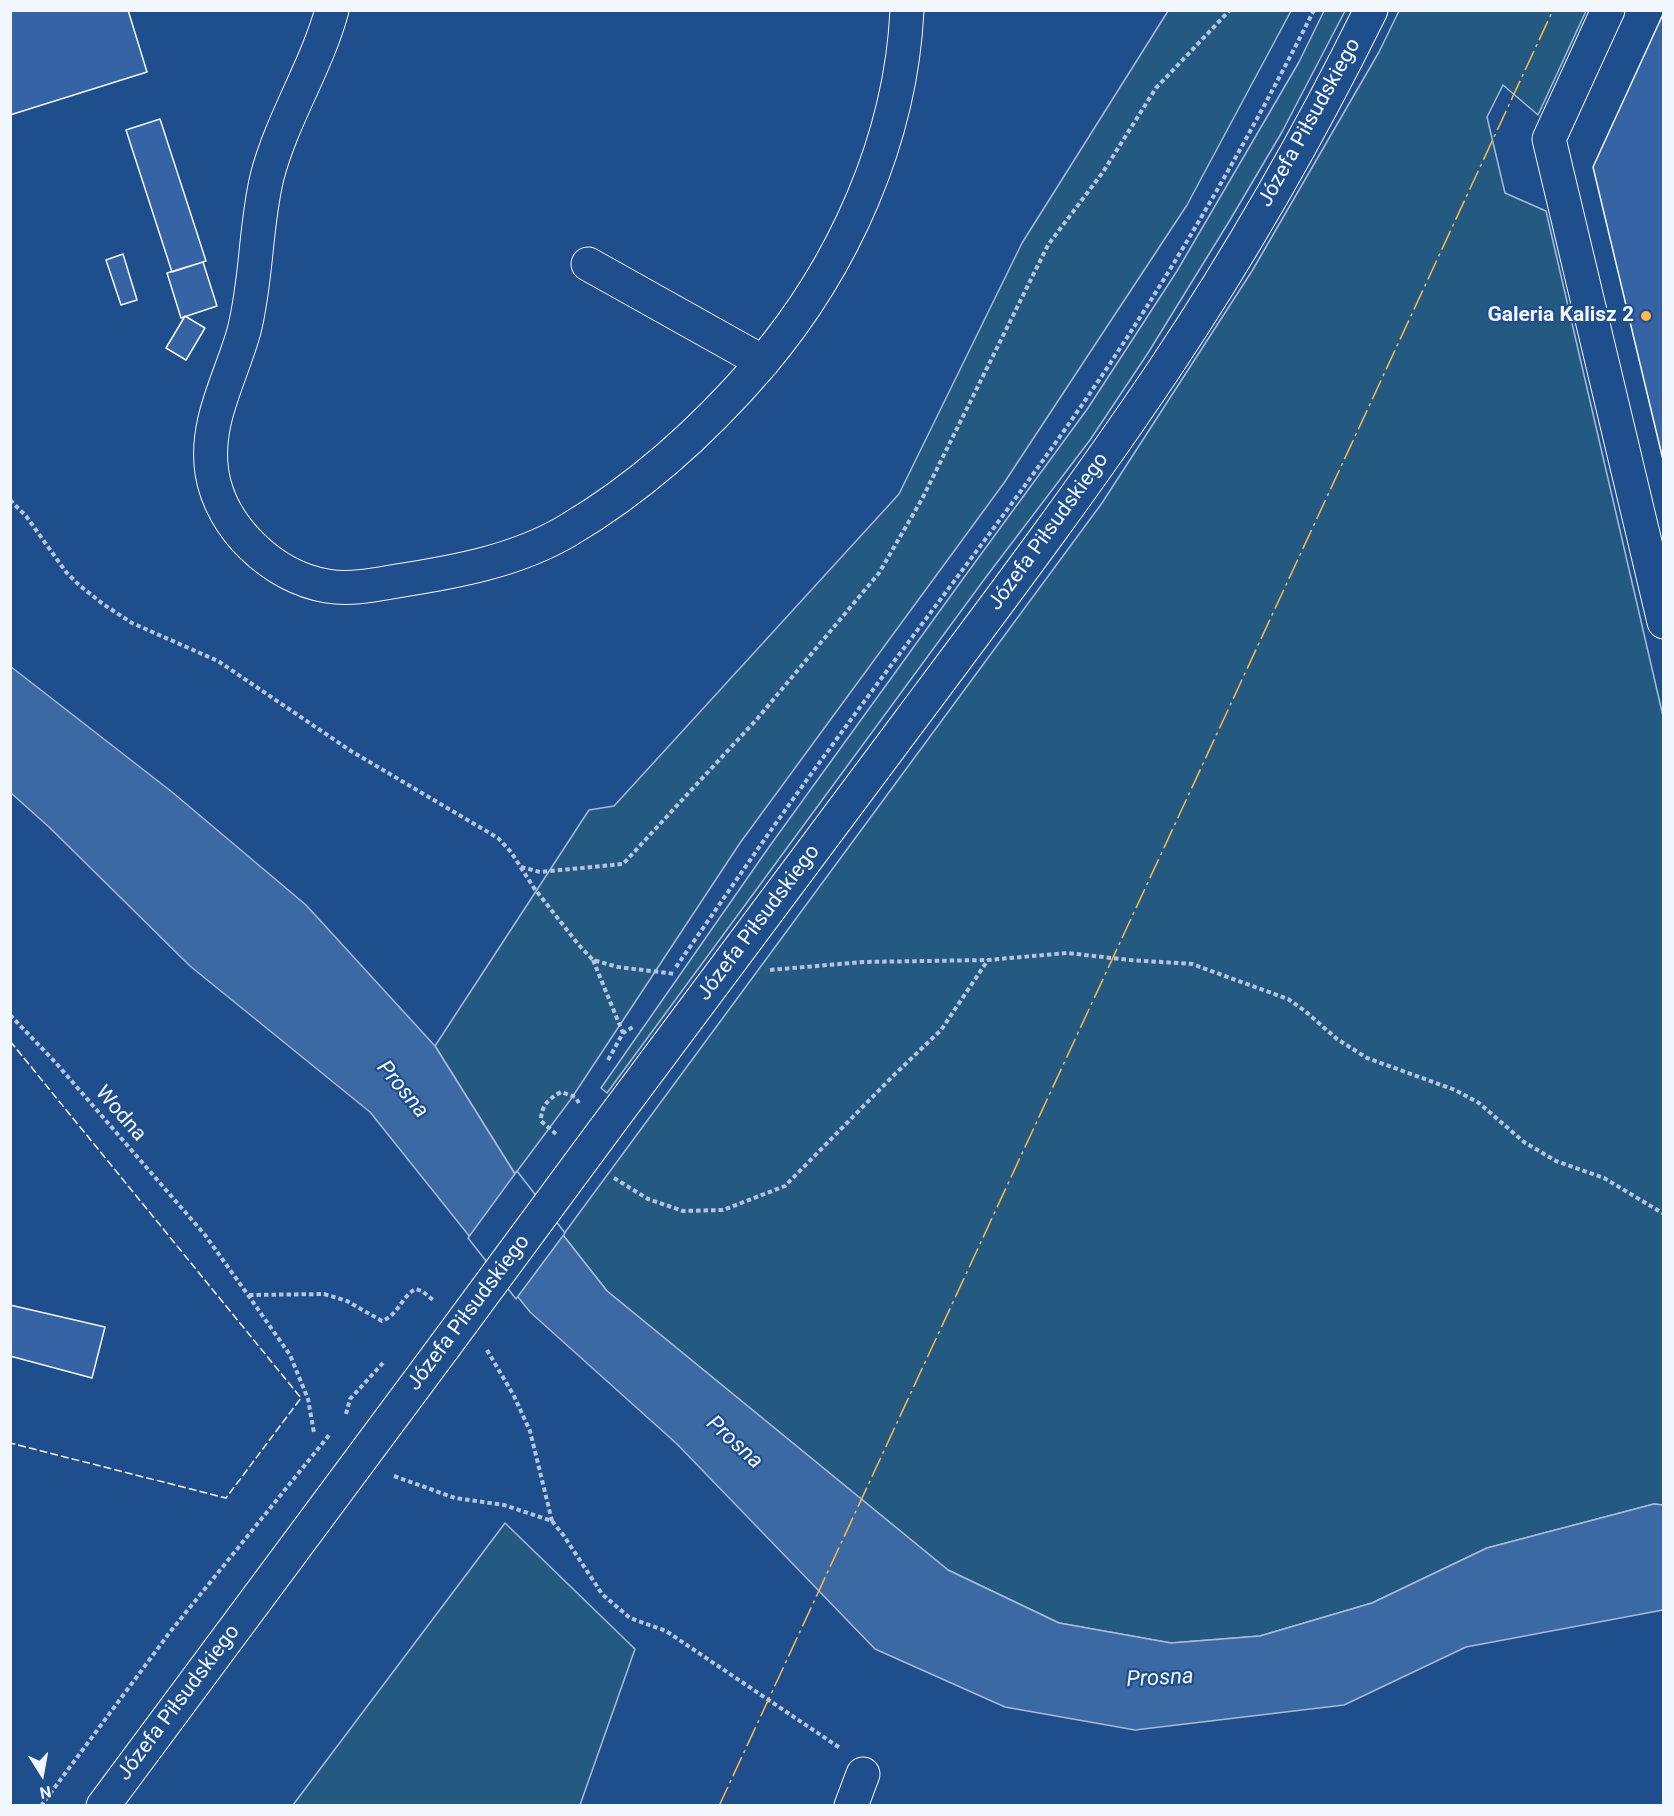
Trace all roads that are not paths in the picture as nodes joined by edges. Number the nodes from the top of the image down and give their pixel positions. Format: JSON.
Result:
{"nodes":[{"id":1,"x":332,"y":10,"type":"edge"},
{"id":2,"x":907,"y":10,"type":"edge"},
{"id":3,"x":1371,"y":10,"type":"edge"},
{"id":4,"x":1608,"y":10,"type":"edge"},
{"id":5,"x":588,"y":264,"type":"dead end"},
{"id":6,"x":763,"y":362,"type":"junction"},
{"id":7,"x":1664,"y":621,"type":"edge"},
{"id":8,"x":863,"y":1774,"type":"road end"},
{"id":9,"x":103,"y":1806,"type":"edge"},
{"id":10,"x":851,"y":1806,"type":"edge"}],
"edges":[{"from":1,"to":6,"type":"main road"},
{"from":2,"to":6,"type":"main road"},
{"from":3,"to":9,"type":"main road","name":"Józefa Piłsudskiego","bridge":true},
{"from":4,"to":7,"type":"main road"},
{"from":5,"to":6,"type":"main road"},
{"from":8,"to":10,"type":"main road"}]}
